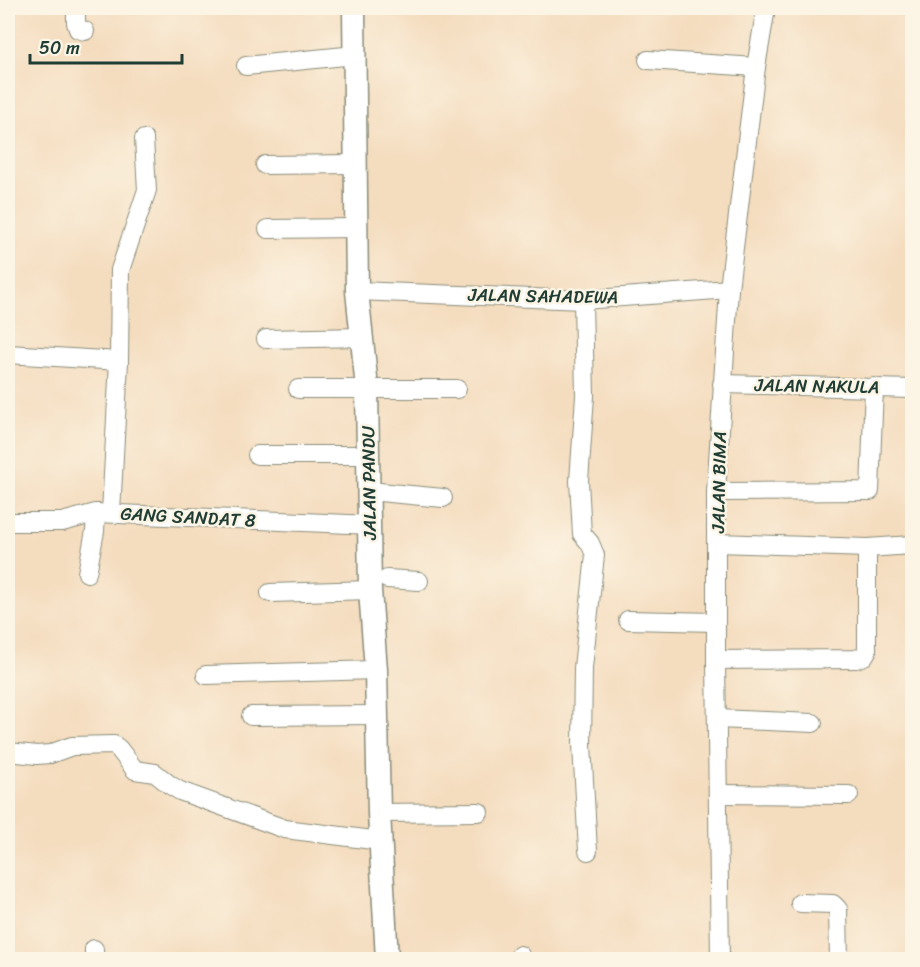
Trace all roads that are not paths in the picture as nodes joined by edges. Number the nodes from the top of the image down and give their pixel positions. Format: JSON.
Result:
{"nodes":[{"id":1,"x":76,"y":8,"type":"edge"},
{"id":2,"x":354,"y":8,"type":"edge"},
{"id":3,"x":766,"y":8,"type":"edge"},
{"id":4,"x":85,"y":31,"type":"dead end"},
{"id":5,"x":355,"y":55,"type":"junction"},
{"id":6,"x":648,"y":60,"type":"dead end"},
{"id":7,"x":246,"y":66,"type":"dead end"},
{"id":8,"x":756,"y":67,"type":"junction"},
{"id":9,"x":144,"y":139,"type":"dead end"},
{"id":10,"x":356,"y":164,"type":"junction"},
{"id":11,"x":265,"y":165,"type":"dead end"},
{"id":12,"x":357,"y":228,"type":"junction"},
{"id":13,"x":268,"y":229,"type":"dead end"},
{"id":14,"x":729,"y":289,"type":"junction"},
{"id":15,"x":357,"y":291,"type":"junction"},
{"id":16,"x":583,"y":300,"type":"junction"},
{"id":17,"x":362,"y":337,"type":"junction"},
{"id":18,"x":266,"y":339,"type":"dead end"},
{"id":19,"x":8,"y":354,"type":"edge"},
{"id":20,"x":119,"y":361,"type":"junction"},
{"id":21,"x":722,"y":384,"type":"junction"},
{"id":22,"x":874,"y":387,"type":"junction"},
{"id":23,"x":367,"y":388,"type":"junction"},
{"id":24,"x":912,"y":388,"type":"edge"},
{"id":25,"x":298,"y":389,"type":"dead end"},
{"id":26,"x":457,"y":389,"type":"dead end"},
{"id":27,"x":369,"y":454,"type":"junction"},
{"id":28,"x":257,"y":455,"type":"dead end"},
{"id":29,"x":369,"y":491,"type":"junction"},
{"id":30,"x":716,"y":492,"type":"junction"},
{"id":31,"x":443,"y":498,"type":"dead end"},
{"id":32,"x":103,"y":513,"type":"junction"},
{"id":33,"x":8,"y":522,"type":"edge"},
{"id":34,"x":370,"y":525,"type":"junction"},
{"id":35,"x":717,"y":543,"type":"junction"},
{"id":36,"x":912,"y":545,"type":"edge"},
{"id":37,"x":867,"y":548,"type":"junction"},
{"id":38,"x":87,"y":573,"type":"dead end"},
{"id":39,"x":419,"y":581,"type":"dead end"},
{"id":40,"x":378,"y":585,"type":"junction"},
{"id":41,"x":270,"y":593,"type":"dead end"},
{"id":42,"x":628,"y":620,"type":"dead end"},
{"id":43,"x":716,"y":622,"type":"junction"},
{"id":44,"x":716,"y":660,"type":"junction"},
{"id":45,"x":376,"y":670,"type":"junction"},
{"id":46,"x":206,"y":675,"type":"dead end"},
{"id":47,"x":378,"y":715,"type":"junction"},
{"id":48,"x":251,"y":716,"type":"dead end"},
{"id":49,"x":717,"y":719,"type":"junction"},
{"id":50,"x":813,"y":723,"type":"dead end"},
{"id":51,"x":8,"y":753,"type":"edge"},
{"id":52,"x":718,"y":794,"type":"junction"},
{"id":53,"x":849,"y":795,"type":"dead end"},
{"id":54,"x":479,"y":812,"type":"dead end"},
{"id":55,"x":379,"y":813,"type":"junction"},
{"id":56,"x":381,"y":841,"type":"junction"},
{"id":57,"x":588,"y":850,"type":"dead end"},
{"id":58,"x":800,"y":903,"type":"dead end"},
{"id":59,"x":387,"y":960,"type":"edge"},
{"id":60,"x":720,"y":960,"type":"edge"},
{"id":61,"x":839,"y":960,"type":"edge"}],
"edges":[{"from":1,"to":4,"type":"street"},
{"from":2,"to":5,"type":"street","name":"JALAN PANDU"},
{"from":3,"to":8,"type":"street","name":"JALAN BIMA"},
{"from":5,"to":7,"type":"street"},
{"from":5,"to":10,"type":"street","name":"JALAN PANDU"},
{"from":6,"to":8,"type":"street"},
{"from":8,"to":14,"type":"street","name":"JALAN BIMA"},
{"from":9,"to":20,"type":"street"},
{"from":10,"to":11,"type":"street"},
{"from":10,"to":12,"type":"street","name":"JALAN PANDU"},
{"from":12,"to":13,"type":"street"},
{"from":12,"to":15,"type":"street","name":"JALAN PANDU"},
{"from":14,"to":16,"type":"street","name":"JALAN SAHADEWA"},
{"from":14,"to":21,"type":"street","name":"JALAN BIMA"},
{"from":15,"to":16,"type":"street","name":"JALAN SAHADEWA"},
{"from":15,"to":17,"type":"street","name":"JALAN PANDU"},
{"from":16,"to":57,"type":"street"},
{"from":17,"to":18,"type":"street"},
{"from":17,"to":23,"type":"street","name":"JALAN PANDU"},
{"from":19,"to":20,"type":"street"},
{"from":20,"to":32,"type":"street"},
{"from":21,"to":22,"type":"street","name":"JALAN NAKULA"},
{"from":21,"to":30,"type":"street","name":"JALAN BIMA"},
{"from":22,"to":24,"type":"street","name":"JALAN NAKULA"},
{"from":22,"to":30,"type":"street"},
{"from":23,"to":25,"type":"street"},
{"from":23,"to":26,"type":"street"},
{"from":23,"to":27,"type":"street","name":"JALAN PANDU"},
{"from":27,"to":28,"type":"street"},
{"from":27,"to":29,"type":"street","name":"JALAN PANDU"},
{"from":29,"to":31,"type":"street"},
{"from":29,"to":34,"type":"street","name":"JALAN PANDU"},
{"from":30,"to":35,"type":"street","name":"JALAN BIMA"},
{"from":32,"to":33,"type":"street","name":"GANG SANDAT 8"},
{"from":32,"to":34,"type":"street","name":"GANG SANDAT 8"},
{"from":32,"to":38,"type":"street"},
{"from":34,"to":40,"type":"street","name":"JALAN PANDU"},
{"from":35,"to":37,"type":"street"},
{"from":35,"to":43,"type":"street","name":"JALAN BIMA"},
{"from":36,"to":37,"type":"street"},
{"from":37,"to":44,"type":"street"},
{"from":39,"to":40,"type":"street"},
{"from":40,"to":41,"type":"street"},
{"from":40,"to":45,"type":"street","name":"JALAN PANDU"},
{"from":42,"to":43,"type":"street"},
{"from":43,"to":44,"type":"street","name":"JALAN BIMA"},
{"from":44,"to":49,"type":"street","name":"JALAN BIMA"},
{"from":45,"to":46,"type":"street"},
{"from":45,"to":47,"type":"street","name":"JALAN PANDU"},
{"from":47,"to":48,"type":"street"},
{"from":47,"to":55,"type":"street","name":"JALAN PANDU"},
{"from":49,"to":50,"type":"street"},
{"from":49,"to":52,"type":"street","name":"JALAN BIMA"},
{"from":51,"to":56,"type":"street"},
{"from":52,"to":53,"type":"street"},
{"from":52,"to":60,"type":"street","name":"JALAN BIMA"},
{"from":54,"to":55,"type":"street"},
{"from":55,"to":56,"type":"street","name":"JALAN PANDU"},
{"from":56,"to":59,"type":"street","name":"JALAN PANDU"},
{"from":58,"to":61,"type":"street"}]}
